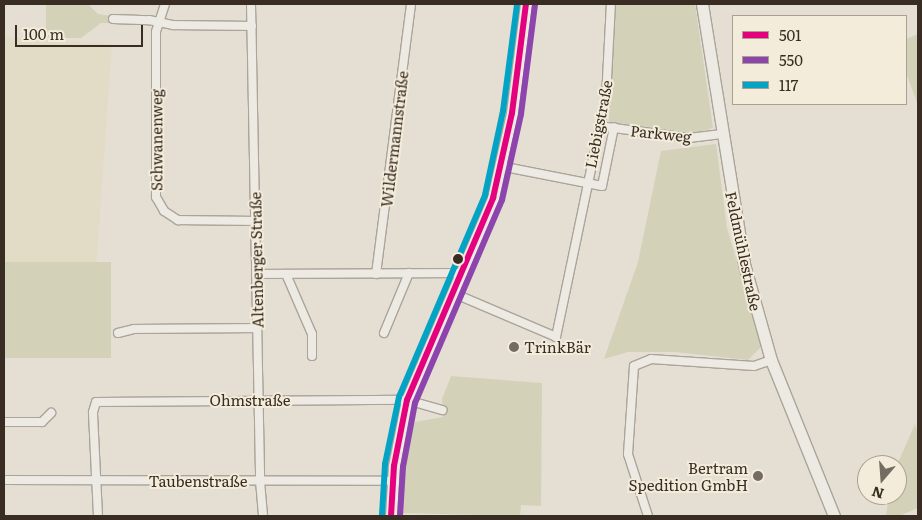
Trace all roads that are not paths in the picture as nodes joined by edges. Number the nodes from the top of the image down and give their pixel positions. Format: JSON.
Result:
{"nodes":[{"id":1,"x":165,"y":4,"type":"edge"},
{"id":2,"x":251,"y":4,"type":"edge"},
{"id":3,"x":411,"y":4,"type":"edge"},
{"id":4,"x":526,"y":4,"type":"edge"},
{"id":5,"x":611,"y":4,"type":"edge"},
{"id":6,"x":702,"y":4,"type":"edge"},
{"id":7,"x":113,"y":19,"type":"dead end"},
{"id":8,"x":160,"y":21,"type":"junction"},
{"id":9,"x":252,"y":26,"type":"junction"},
{"id":10,"x":599,"y":126,"type":"junction"},
{"id":11,"x":614,"y":127,"type":"junction"},
{"id":12,"x":724,"y":134,"type":"junction"},
{"id":13,"x":500,"y":166,"type":"junction"},
{"id":14,"x":586,"y":184,"type":"junction"},
{"id":15,"x":255,"y":221,"type":"junction"},
{"id":16,"x":409,"y":273,"type":"junction"},
{"id":17,"x":461,"y":273,"type":"junction"},
{"id":18,"x":256,"y":274,"type":"junction"},
{"id":19,"x":286,"y":274,"type":"junction"},
{"id":20,"x":376,"y":274,"type":"junction"},
{"id":21,"x":453,"y":293,"type":"junction"},
{"id":22,"x":257,"y":328,"type":"junction"},
{"id":23,"x":118,"y":333,"type":"dead end"},
{"id":24,"x":384,"y":333,"type":"dead end"},
{"id":25,"x":312,"y":356,"type":"dead end"},
{"id":26,"x":771,"y":360,"type":"junction"},
{"id":27,"x":259,"y":400,"type":"junction"},
{"id":28,"x":407,"y":400,"type":"junction"},
{"id":29,"x":443,"y":410,"type":"dead end"},
{"id":30,"x":51,"y":413,"type":"dead end"},
{"id":31,"x":4,"y":422,"type":"edge"},
{"id":32,"x":4,"y":480,"type":"edge"},
{"id":33,"x":94,"y":481,"type":"junction"},
{"id":34,"x":260,"y":481,"type":"junction"},
{"id":35,"x":393,"y":481,"type":"junction"},
{"id":36,"x":98,"y":516,"type":"edge"},
{"id":37,"x":263,"y":516,"type":"edge"},
{"id":38,"x":391,"y":516,"type":"edge"},
{"id":39,"x":648,"y":516,"type":"edge"},
{"id":40,"x":834,"y":516,"type":"edge"}],
"edges":[{"from":1,"to":8,"type":"street","name":"Schwanenweg"},
{"from":2,"to":9,"type":"street","name":"Altenberger Straße"},
{"from":3,"to":20,"type":"street","name":"Wildermannstraße"},
{"from":4,"to":13,"type":"main road"},
{"from":5,"to":10,"type":"street","name":"Liebigstraße"},
{"from":6,"to":12,"type":"main road","name":"Feldmühlestraße"},
{"from":7,"to":8,"type":"street"},
{"from":8,"to":9,"type":"street"},
{"from":8,"to":15,"type":"street","name":"Schwanenweg"},
{"from":9,"to":15,"type":"street","name":"Altenberger Straße"},
{"from":10,"to":11,"type":"street","name":"Parkweg"},
{"from":10,"to":14,"type":"street","name":"Liebigstraße"},
{"from":11,"to":12,"type":"street","name":"Parkweg"},
{"from":11,"to":14,"type":"street","name":"Liebigstraße"},
{"from":12,"to":26,"type":"main road","name":"Feldmühlestraße"},
{"from":13,"to":14,"type":"street"},
{"from":13,"to":17,"type":"main road"},
{"from":14,"to":21,"type":"street","name":"Liebigstraße"},
{"from":15,"to":18,"type":"street","name":"Altenberger Straße"},
{"from":16,"to":17,"type":"street"},
{"from":16,"to":20,"type":"street"},
{"from":16,"to":24,"type":"street"},
{"from":17,"to":21,"type":"main road"},
{"from":18,"to":19,"type":"street"},
{"from":18,"to":22,"type":"street","name":"Altenberger Straße"},
{"from":19,"to":20,"type":"street"},
{"from":19,"to":25,"type":"street"},
{"from":21,"to":28,"type":"main road"},
{"from":22,"to":23,"type":"street"},
{"from":22,"to":27,"type":"street","name":"Altenberger Straße"},
{"from":26,"to":39,"type":"street"},
{"from":26,"to":40,"type":"main road","name":"Feldmühlestraße"},
{"from":27,"to":28,"type":"street","name":"Ohmstraße"},
{"from":27,"to":33,"type":"street","name":"Ohmstraße"},
{"from":27,"to":34,"type":"street","name":"Altenberger Straße"},
{"from":28,"to":29,"type":"street","name":"Ohmstraße"},
{"from":28,"to":35,"type":"main road"},
{"from":30,"to":31,"type":"street"},
{"from":32,"to":33,"type":"street","name":"Taubenstraße"},
{"from":33,"to":34,"type":"street","name":"Taubenstraße"},
{"from":33,"to":36,"type":"street"},
{"from":34,"to":35,"type":"street","name":"Taubenstraße"},
{"from":34,"to":37,"type":"street","name":"Altenberger Straße"},
{"from":35,"to":38,"type":"main road"}]}
